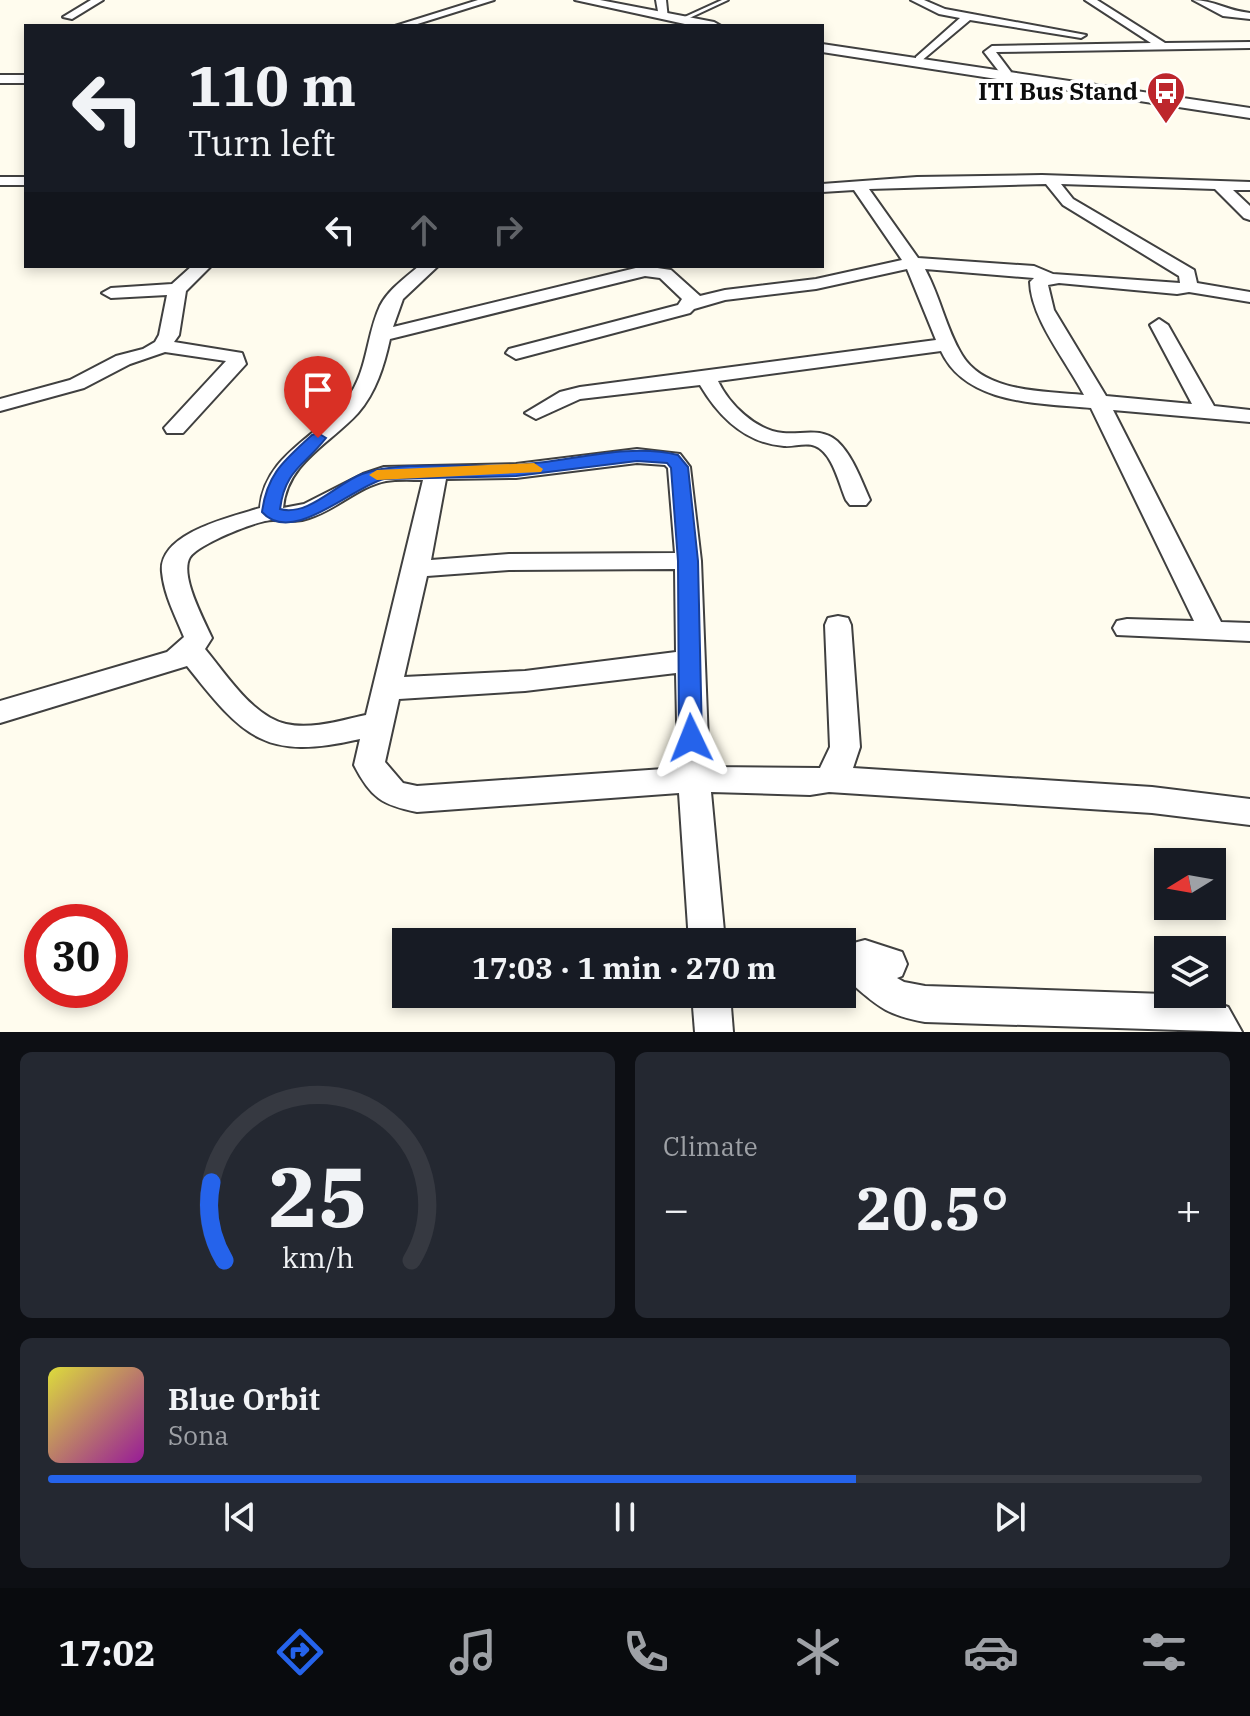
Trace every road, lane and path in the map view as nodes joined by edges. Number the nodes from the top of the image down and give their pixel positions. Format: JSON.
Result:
{"nodes":[{"id":1,"x":98,"y":0,"type":"edge"},
{"id":2,"x":450,"y":0,"type":"edge"},
{"id":3,"x":565,"y":0,"type":"edge"},
{"id":4,"x":581,"y":0,"type":"edge"},
{"id":5,"x":661,"y":0,"type":"edge"},
{"id":6,"x":726,"y":0,"type":"edge"},
{"id":7,"x":916,"y":0,"type":"edge"},
{"id":8,"x":1090,"y":0,"type":"edge"},
{"id":9,"x":1198,"y":0,"type":"edge"},
{"id":10,"x":1227,"y":0,"type":"edge"},
{"id":11,"x":486,"y":1,"type":"edge"},
{"id":12,"x":902,"y":6,"type":"dead end"},
{"id":13,"x":1250,"y":9,"type":"edge"},
{"id":14,"x":936,"y":10,"type":"junction"},
{"id":15,"x":968,"y":16,"type":"junction"},
{"id":16,"x":1250,"y":16,"type":"edge"},
{"id":17,"x":68,"y":17,"type":"dead end"},
{"id":18,"x":664,"y":17,"type":"junction"},
{"id":19,"x":687,"y":23,"type":"edge"},
{"id":20,"x":407,"y":24,"type":"edge"},
{"id":21,"x":1143,"y":44,"type":"junction"},
{"id":22,"x":1160,"y":44,"type":"junction"},
{"id":23,"x":1229,"y":44,"type":"junction"},
{"id":24,"x":1250,"y":45,"type":"edge"},
{"id":25,"x":824,"y":46,"type":"edge"},
{"id":26,"x":824,"y":46,"type":"edge"},
{"id":27,"x":1245,"y":57,"type":"dead end"},
{"id":28,"x":920,"y":59,"type":"junction"},
{"id":29,"x":1005,"y":72,"type":"junction"},
{"id":30,"x":0,"y":79,"type":"edge"},
{"id":31,"x":24,"y":79,"type":"edge"},
{"id":32,"x":1250,"y":110,"type":"edge"},
{"id":33,"x":1052,"y":180,"type":"junction"},
{"id":34,"x":0,"y":181,"type":"edge"},
{"id":35,"x":24,"y":181,"type":"edge"},
{"id":36,"x":1219,"y":185,"type":"junction"},
{"id":37,"x":859,"y":186,"type":"junction"},
{"id":38,"x":1250,"y":186,"type":"edge"},
{"id":39,"x":824,"y":188,"type":"edge"},
{"id":40,"x":1250,"y":215,"type":"edge"},
{"id":41,"x":911,"y":263,"type":"junction"},
{"id":42,"x":200,"y":268,"type":"edge"},
{"id":43,"x":427,"y":268,"type":"edge"},
{"id":44,"x":574,"y":268,"type":"edge"},
{"id":45,"x":618,"y":272,"type":"edge"},
{"id":46,"x":1047,"y":278,"type":"junction"},
{"id":47,"x":580,"y":287,"type":"junction"},
{"id":48,"x":1189,"y":287,"type":"junction"},
{"id":49,"x":177,"y":289,"type":"junction"},
{"id":50,"x":111,"y":293,"type":"dead end"},
{"id":51,"x":1250,"y":297,"type":"edge"},
{"id":52,"x":690,"y":304,"type":"junction"},
{"id":53,"x":1159,"y":325,"type":"dead end"},
{"id":54,"x":381,"y":336,"type":"junction"},
{"id":55,"x":947,"y":344,"type":"junction"},
{"id":56,"x":162,"y":346,"type":"junction"},
{"id":57,"x":516,"y":353,"type":"dead end"},
{"id":58,"x":709,"y":378,"type":"junction"},
{"id":59,"x":1098,"y":400,"type":"junction"},
{"id":60,"x":0,"y":405,"type":"edge"},
{"id":61,"x":1207,"y":412,"type":"junction"},
{"id":62,"x":536,"y":413,"type":"dead end"},
{"id":63,"x":1250,"y":416,"type":"edge"},
{"id":64,"x":175,"y":428,"type":"dead end"},
{"id":65,"x":436,"y":472,"type":"junction"},
{"id":66,"x":858,"y":500,"type":"dead end"},
{"id":67,"x":271,"y":512,"type":"junction"},
{"id":68,"x":688,"y":561,"type":"junction"},
{"id":69,"x":416,"y":569,"type":"junction"},
{"id":70,"x":838,"y":625,"type":"dead end"},
{"id":71,"x":1127,"y":628,"type":"dead end"},
{"id":72,"x":1212,"y":631,"type":"junction"},
{"id":73,"x":1250,"y":632,"type":"edge"},
{"id":74,"x":190,"y":650,"type":"junction"},
{"id":75,"x":688,"y":661,"type":"junction"},
{"id":76,"x":386,"y":689,"type":"junction"},
{"id":77,"x":0,"y":712,"type":"edge"},
{"id":78,"x":378,"y":724,"type":"junction"},
{"id":79,"x":694,"y":779,"type":"junction"},
{"id":80,"x":829,"y":779,"type":"junction"},
{"id":81,"x":1250,"y":812,"type":"edge"},
{"id":82,"x":706,"y":928,"type":"edge"},
{"id":83,"x":856,"y":958,"type":"edge"},
{"id":84,"x":889,"y":964,"type":"dead end"},
{"id":85,"x":856,"y":967,"type":"edge"},
{"id":86,"x":712,"y":1008,"type":"edge"},
{"id":87,"x":1225,"y":1028,"type":"edge"},
{"id":88,"x":714,"y":1032,"type":"edge"}],
"edges":[{"from":1,"to":17,"type":"street"},
{"from":2,"to":11,"type":"street"},
{"from":3,"to":19,"type":"street"},
{"from":4,"to":18,"type":"street"},
{"from":5,"to":18,"type":"street"},
{"from":6,"to":19,"type":"lane"},
{"from":7,"to":14,"type":"street"},
{"from":8,"to":22,"type":"street"},
{"from":9,"to":16,"type":"street"},
{"from":10,"to":13,"type":"street"},
{"from":11,"to":20,"type":"street"},
{"from":12,"to":14,"type":"street"},
{"from":14,"to":15,"type":"street"},
{"from":15,"to":21,"type":"street"},
{"from":15,"to":28,"type":"street"},
{"from":18,"to":19,"type":"street"},
{"from":21,"to":22,"type":"street"},
{"from":21,"to":29,"type":"street"},
{"from":22,"to":23,"type":"street"},
{"from":23,"to":24,"type":"street"},
{"from":23,"to":27,"type":"street"},
{"from":25,"to":28,"type":"street"},
{"from":26,"to":32,"type":"street"},
{"from":28,"to":29,"type":"street"},
{"from":29,"to":32,"type":"street"},
{"from":30,"to":31,"type":"street"},
{"from":33,"to":36,"type":"street"},
{"from":33,"to":37,"type":"street"},
{"from":33,"to":48,"type":"street"},
{"from":34,"to":35,"type":"street"},
{"from":36,"to":38,"type":"street"},
{"from":36,"to":40,"type":"street"},
{"from":37,"to":39,"type":"street"},
{"from":37,"to":41,"type":"street"},
{"from":41,"to":46,"type":"street"},
{"from":41,"to":52,"type":"street"},
{"from":41,"to":55,"type":"street"},
{"from":42,"to":49,"type":"street"},
{"from":43,"to":54,"type":"street"},
{"from":44,"to":47,"type":"street"},
{"from":45,"to":47,"type":"street"},
{"from":45,"to":52,"type":"street"},
{"from":46,"to":48,"type":"street"},
{"from":46,"to":59,"type":"street"},
{"from":47,"to":54,"type":"street"},
{"from":48,"to":51,"type":"street"},
{"from":49,"to":50,"type":"street"},
{"from":49,"to":56,"type":"street"},
{"from":52,"to":57,"type":"street"},
{"from":53,"to":61,"type":"street"},
{"from":54,"to":67,"type":"street"},
{"from":55,"to":58,"type":"street"},
{"from":55,"to":59,"type":"street"},
{"from":56,"to":60,"type":"street"},
{"from":56,"to":64,"type":"street"},
{"from":58,"to":62,"type":"street"},
{"from":58,"to":66,"type":"street"},
{"from":59,"to":61,"type":"street"},
{"from":59,"to":72,"type":"street"},
{"from":61,"to":63,"type":"street"},
{"from":65,"to":67,"type":"street"},
{"from":65,"to":68,"type":"street"},
{"from":65,"to":69,"type":"street"},
{"from":67,"to":74,"type":"street"},
{"from":68,"to":69,"type":"street"},
{"from":68,"to":75,"type":"street"},
{"from":69,"to":76,"type":"street"},
{"from":70,"to":80,"type":"street"},
{"from":71,"to":72,"type":"street"},
{"from":72,"to":73,"type":"street"},
{"from":74,"to":77,"type":"street"},
{"from":74,"to":78,"type":"street"},
{"from":75,"to":76,"type":"street"},
{"from":75,"to":79,"type":"street"},
{"from":76,"to":78,"type":"street"},
{"from":78,"to":79,"type":"street"},
{"from":79,"to":80,"type":"street"},
{"from":79,"to":82,"type":"street"},
{"from":80,"to":81,"type":"street"},
{"from":83,"to":84,"type":"street"},
{"from":85,"to":87,"type":"street"},
{"from":86,"to":88,"type":"street"}]}
